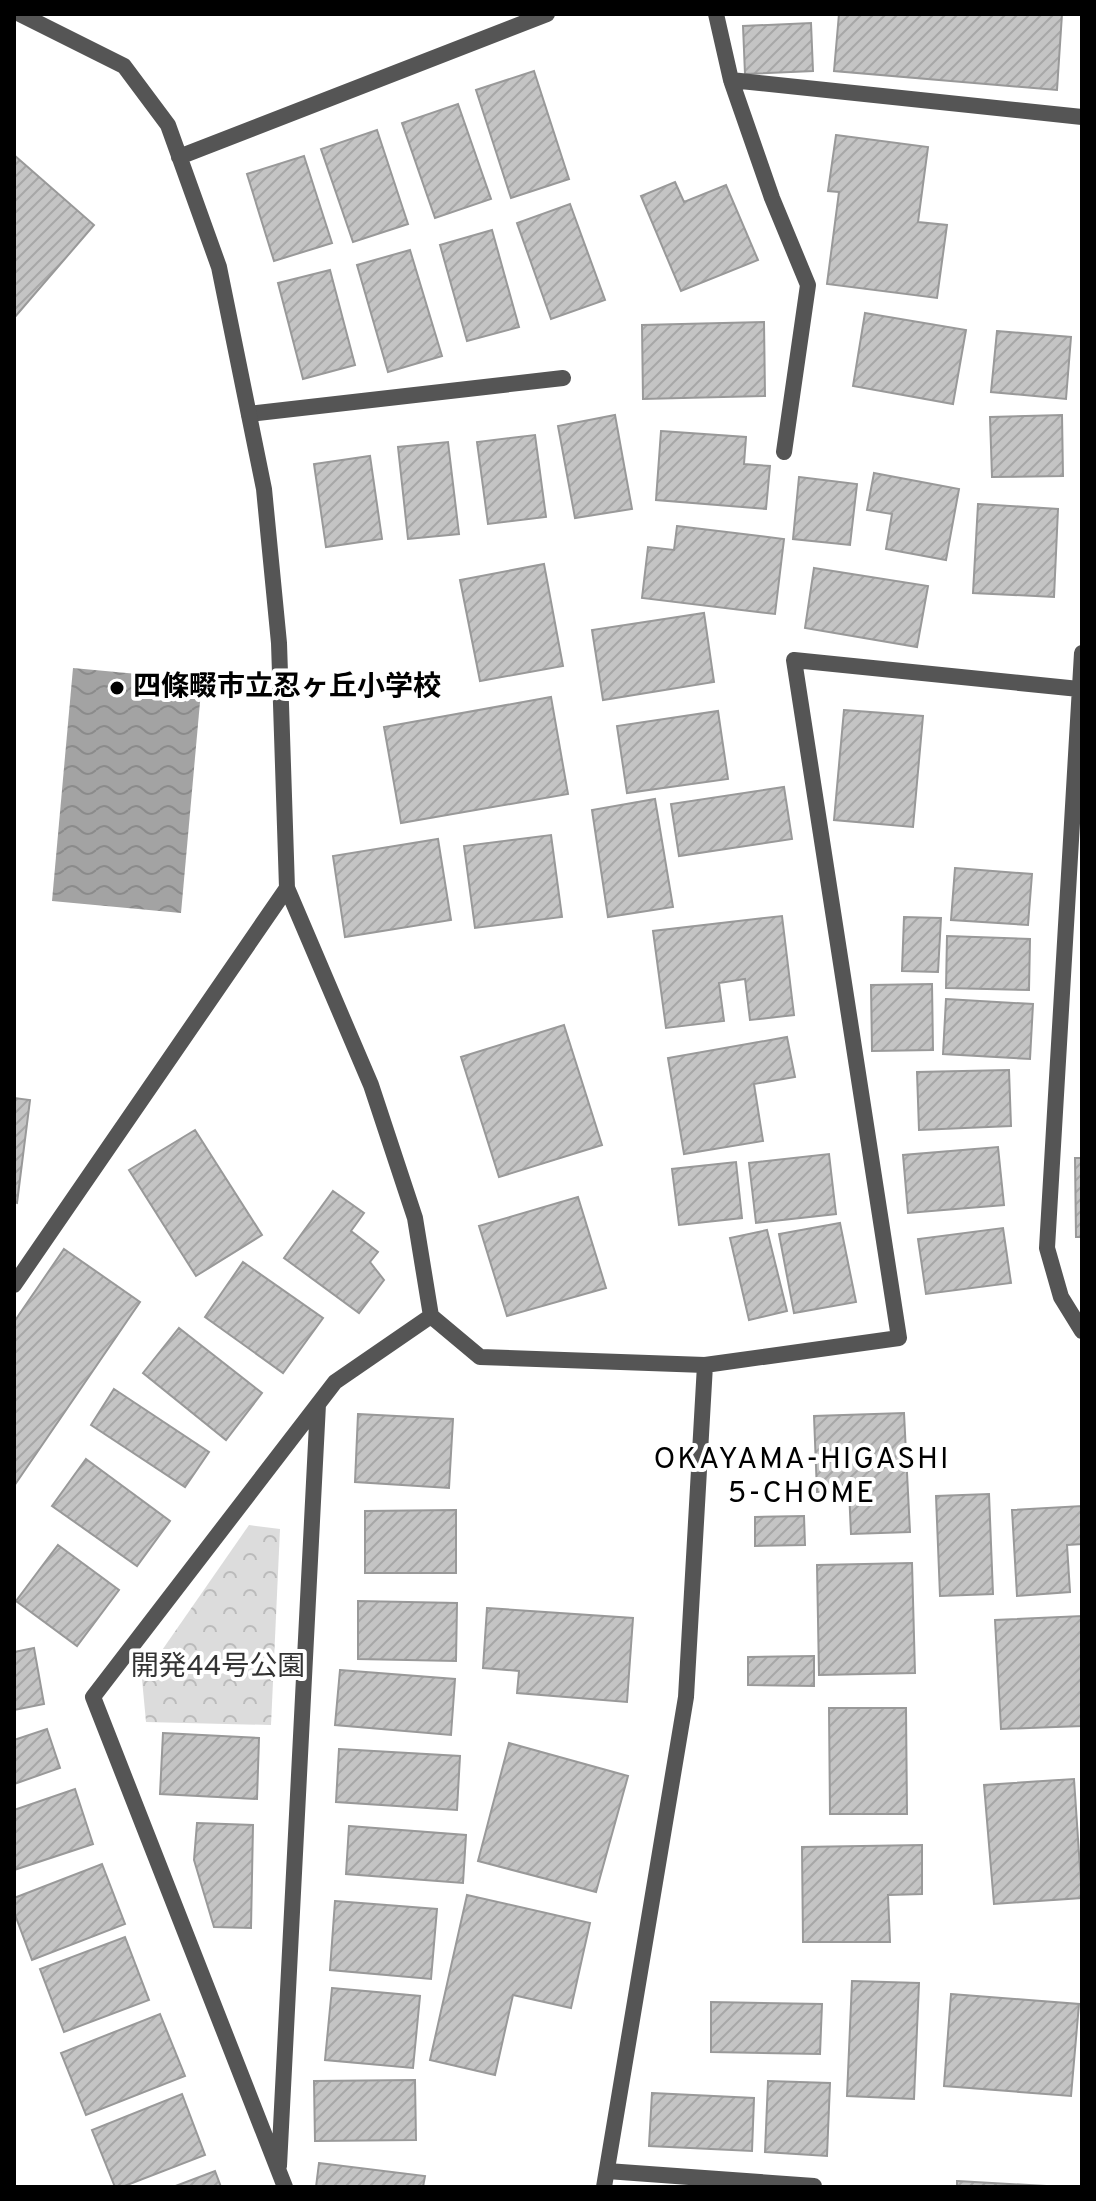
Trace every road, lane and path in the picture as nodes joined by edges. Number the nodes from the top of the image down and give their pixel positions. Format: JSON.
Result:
{"nodes":[{"id":1,"x":20,"y":14,"type":"edge"},
{"id":2,"x":547,"y":14,"type":"edge"},
{"id":3,"x":716,"y":14,"type":"edge"},
{"id":4,"x":731,"y":80,"type":"junction"},
{"id":5,"x":1082,"y":117,"type":"edge"},
{"id":6,"x":179,"y":157,"type":"junction"},
{"id":7,"x":563,"y":378,"type":"dead end"},
{"id":8,"x":249,"y":414,"type":"junction"},
{"id":9,"x":784,"y":452,"type":"dead end"},
{"id":10,"x":1082,"y":653,"type":"edge"},
{"id":11,"x":1079,"y":689,"type":"junction"},
{"id":12,"x":287,"y":888,"type":"junction"},
{"id":13,"x":1074,"y":902,"type":"edge"},
{"id":14,"x":14,"y":1285,"type":"edge"},
{"id":15,"x":431,"y":1316,"type":"junction"},
{"id":16,"x":1082,"y":1331,"type":"edge"},
{"id":17,"x":705,"y":1365,"type":"junction"},
{"id":18,"x":318,"y":1404,"type":"junction"},
{"id":19,"x":279,"y":2171,"type":"junction"},
{"id":20,"x":606,"y":2179,"type":"edge"},
{"id":21,"x":814,"y":2186,"type":"edge"},
{"id":22,"x":285,"y":2187,"type":"edge"}],
"edges":[{"from":1,"to":6,"type":"street"},
{"from":2,"to":6,"type":"street"},
{"from":3,"to":4,"type":"street"},
{"from":4,"to":5,"type":"street"},
{"from":4,"to":9,"type":"street"},
{"from":6,"to":8,"type":"street"},
{"from":7,"to":8,"type":"street"},
{"from":8,"to":12,"type":"street"},
{"from":10,"to":11,"type":"street"},
{"from":11,"to":13,"type":"street"},
{"from":11,"to":17,"type":"street"},
{"from":12,"to":14,"type":"street"},
{"from":12,"to":15,"type":"street"},
{"from":13,"to":16,"type":"street"},
{"from":15,"to":17,"type":"street"},
{"from":15,"to":18,"type":"street"},
{"from":17,"to":20,"type":"street"},
{"from":18,"to":19,"type":"street"},
{"from":18,"to":19,"type":"street"},
{"from":19,"to":22,"type":"street"},
{"from":20,"to":21,"type":"street"}]}
